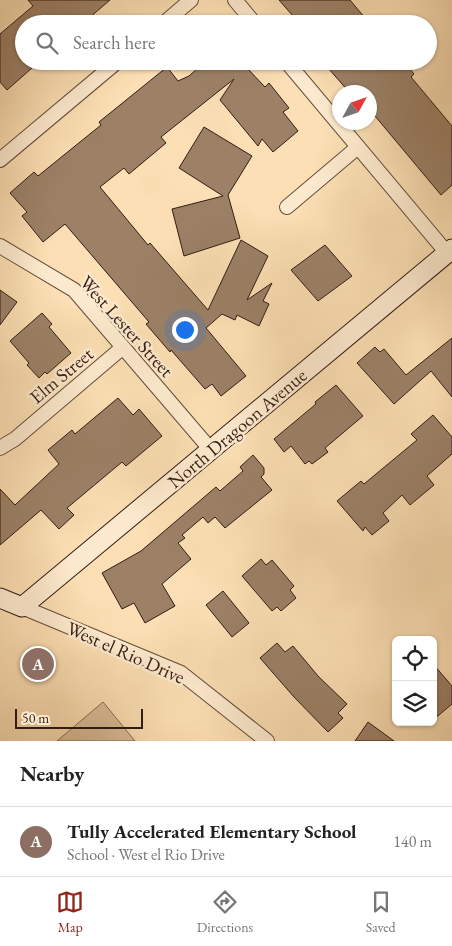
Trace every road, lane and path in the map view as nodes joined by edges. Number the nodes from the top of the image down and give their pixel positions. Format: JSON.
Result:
{"nodes":[{"id":1,"x":191,"y":0,"type":"edge"},
{"id":2,"x":235,"y":0,"type":"edge"},
{"id":3,"x":174,"y":15,"type":"edge"},
{"id":4,"x":248,"y":15,"type":"edge"},
{"id":5,"x":107,"y":70,"type":"edge"},
{"id":6,"x":294,"y":70,"type":"edge"},
{"id":7,"x":358,"y":147,"type":"junction"},
{"id":8,"x":0,"y":160,"type":"edge"},
{"id":9,"x":287,"y":207,"type":"dead end"},
{"id":10,"x":0,"y":246,"type":"edge"},
{"id":11,"x":449,"y":251,"type":"edge"},
{"id":12,"x":122,"y":348,"type":"junction"},
{"id":13,"x":0,"y":448,"type":"edge"},
{"id":14,"x":211,"y":450,"type":"junction"},
{"id":15,"x":0,"y":598,"type":"edge"},
{"id":16,"x":22,"y":607,"type":"junction"},
{"id":17,"x":267,"y":741,"type":"edge"}],
"edges":[{"from":1,"to":3,"type":"street"},
{"from":2,"to":4,"type":"street"},
{"from":5,"to":8,"type":"street"},
{"from":6,"to":7,"type":"street"},
{"from":7,"to":9,"type":"street"},
{"from":7,"to":11,"type":"street"},
{"from":10,"to":12,"type":"street","name":"West Lester Street"},
{"from":11,"to":14,"type":"street","name":"North Dragoon Avenue"},
{"from":12,"to":13,"type":"street","name":"Elm Street"},
{"from":12,"to":14,"type":"street","name":"West Lester Street"},
{"from":14,"to":16,"type":"street","name":"North Dragoon Avenue"},
{"from":15,"to":16,"type":"street","name":"West el Rio Drive"},
{"from":16,"to":17,"type":"street","name":"West el Rio Drive"}]}
